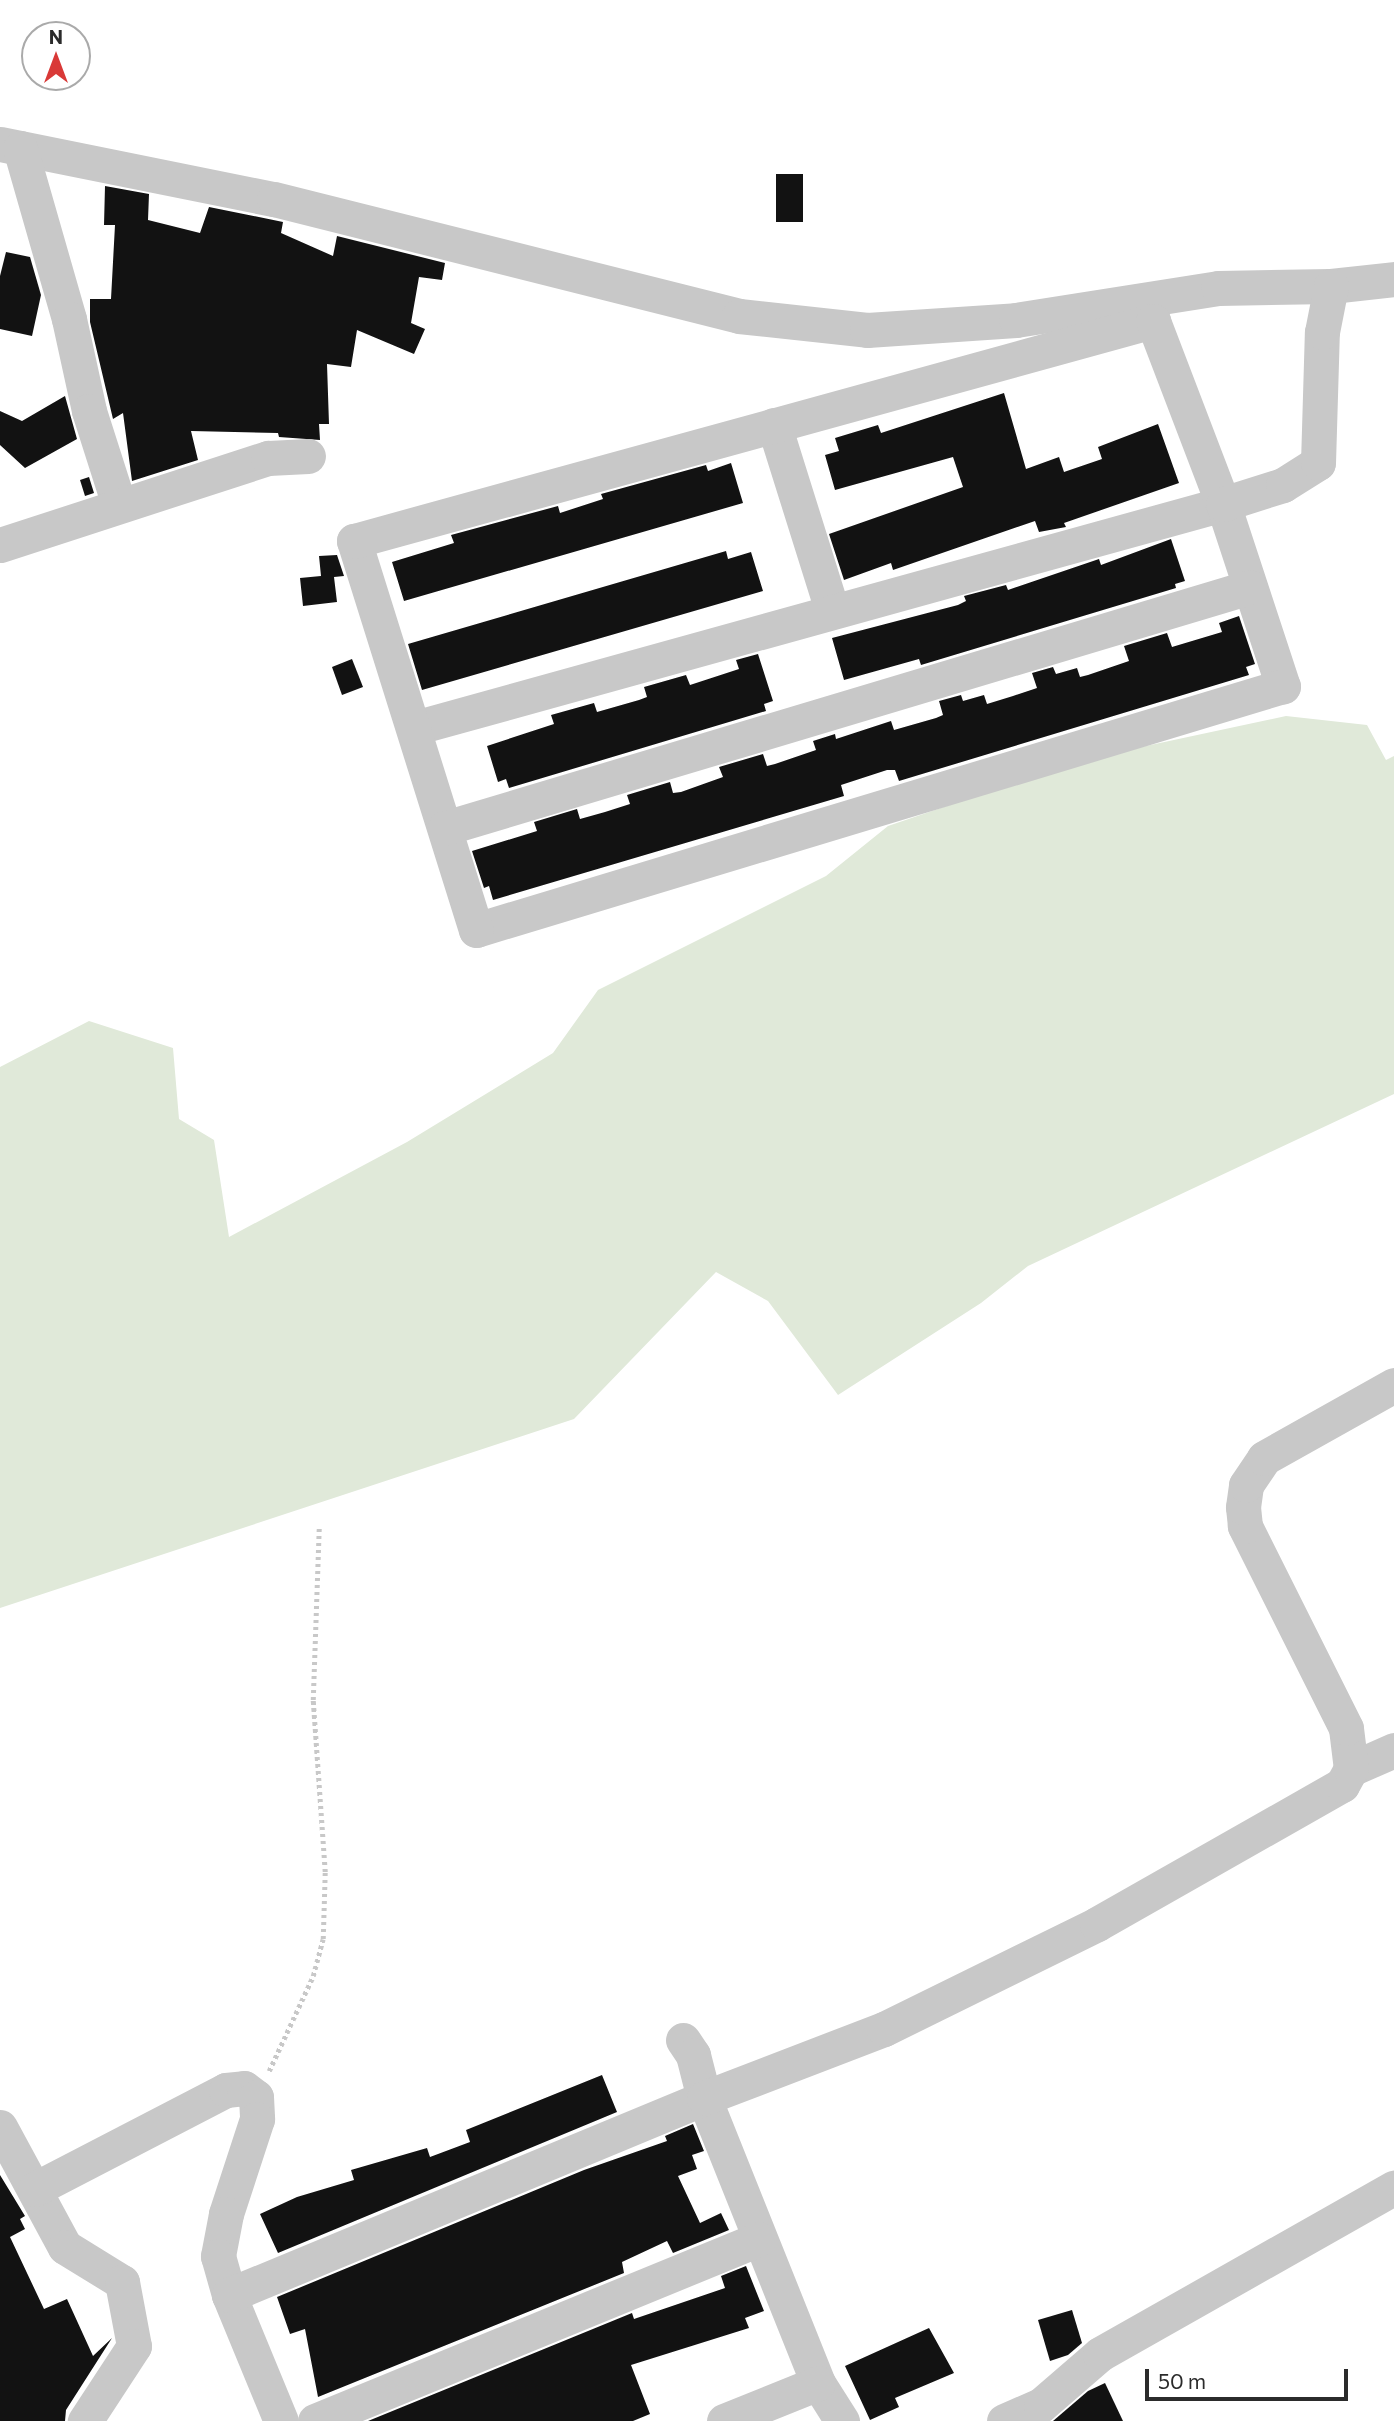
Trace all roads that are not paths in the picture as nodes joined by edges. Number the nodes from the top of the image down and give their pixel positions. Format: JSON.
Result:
{"nodes":[{"id":1,"x":10,"y":146,"type":"edge"},
{"id":2,"x":1394,"y":279,"type":"edge"},
{"id":3,"x":1331,"y":286,"type":"junction"},
{"id":4,"x":774,"y":425,"type":"junction"},
{"id":5,"x":308,"y":456,"type":"dead end"},
{"id":6,"x":1223,"y":504,"type":"junction"},
{"id":7,"x":120,"y":505,"type":"junction"},
{"id":8,"x":0,"y":545,"type":"edge"},
{"id":9,"x":1250,"y":587,"type":"junction"},
{"id":10,"x":832,"y":610,"type":"junction"},
{"id":11,"x":414,"y":728,"type":"junction"},
{"id":12,"x":445,"y":828,"type":"junction"},
{"id":13,"x":1394,"y":1385,"type":"edge"},
{"id":14,"x":1394,"y":1750,"type":"edge"},
{"id":15,"x":1351,"y":1769,"type":"junction"},
{"id":16,"x":683,"y":2040,"type":"dead end"},
{"id":17,"x":705,"y":2098,"type":"junction"},
{"id":18,"x":0,"y":2127,"type":"edge"},
{"id":19,"x":20,"y":2181,"type":"edge"},
{"id":20,"x":1394,"y":2188,"type":"edge"},
{"id":21,"x":759,"y":2239,"type":"junction"},
{"id":22,"x":229,"y":2295,"type":"junction"},
{"id":23,"x":818,"y":2383,"type":"junction"},
{"id":24,"x":85,"y":2421,"type":"edge"},
{"id":25,"x":281,"y":2421,"type":"edge"},
{"id":26,"x":315,"y":2421,"type":"edge"},
{"id":27,"x":724,"y":2421,"type":"edge"},
{"id":28,"x":842,"y":2421,"type":"edge"},
{"id":29,"x":1004,"y":2421,"type":"edge"}],
"edges":[{"from":1,"to":3,"type":"street"},
{"from":1,"to":7,"type":"street"},
{"from":2,"to":3,"type":"street"},
{"from":3,"to":6,"type":"street"},
{"from":4,"to":6,"type":"street"},
{"from":4,"to":10,"type":"street"},
{"from":4,"to":11,"type":"street"},
{"from":5,"to":7,"type":"street"},
{"from":6,"to":9,"type":"street"},
{"from":6,"to":10,"type":"street"},
{"from":7,"to":8,"type":"street"},
{"from":9,"to":12,"type":"street"},
{"from":9,"to":12,"type":"street"},
{"from":10,"to":11,"type":"street"},
{"from":11,"to":12,"type":"street"},
{"from":13,"to":15,"type":"street"},
{"from":14,"to":15,"type":"street"},
{"from":15,"to":17,"type":"street"},
{"from":16,"to":17,"type":"street"},
{"from":17,"to":21,"type":"street"},
{"from":17,"to":22,"type":"street"},
{"from":18,"to":19,"type":"street"},
{"from":19,"to":22,"type":"street"},
{"from":19,"to":24,"type":"street"},
{"from":20,"to":29,"type":"street"},
{"from":21,"to":23,"type":"street"},
{"from":21,"to":26,"type":"street"},
{"from":22,"to":25,"type":"street"},
{"from":23,"to":27,"type":"street"},
{"from":23,"to":28,"type":"street"}]}
